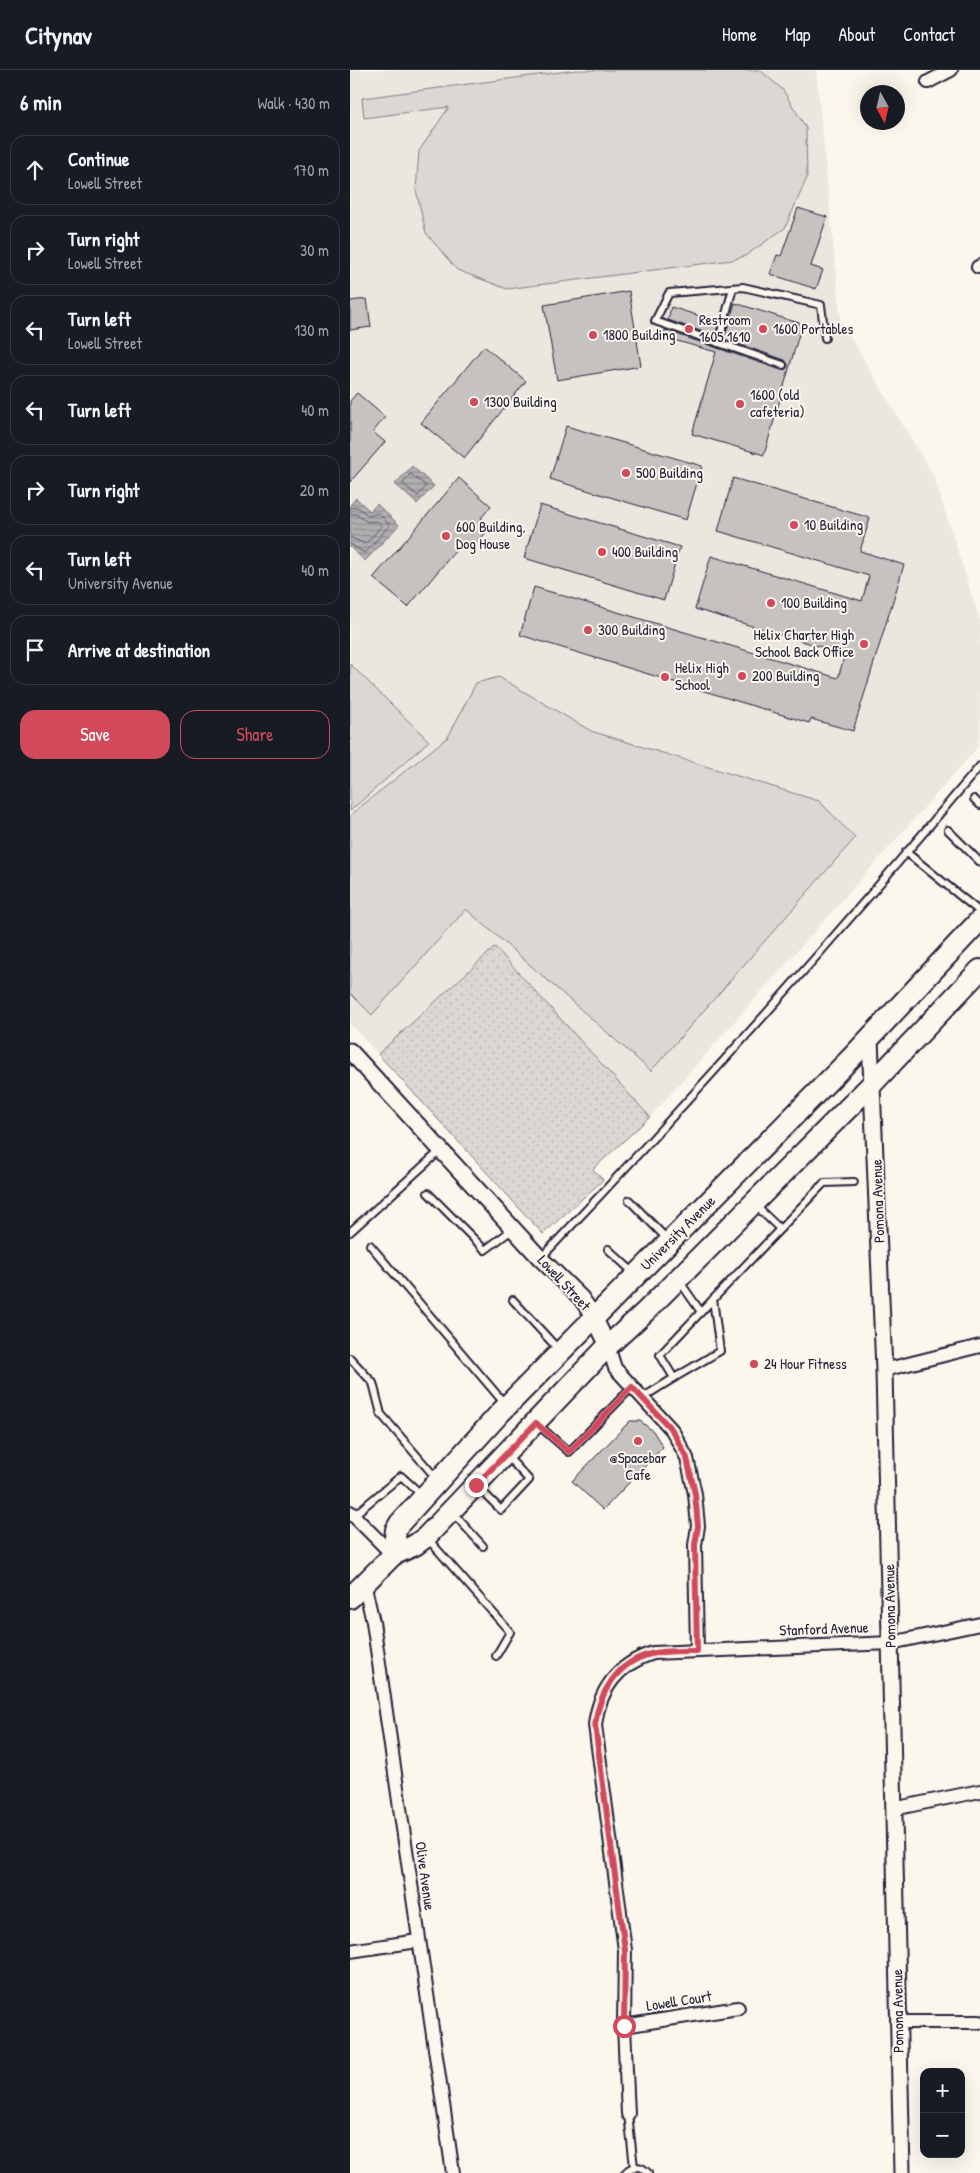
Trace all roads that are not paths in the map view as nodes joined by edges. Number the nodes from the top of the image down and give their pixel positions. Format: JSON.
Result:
{"nodes":[{"id":1,"x":951,"y":70,"type":"edge"},
{"id":2,"x":928,"y":82,"type":"dead end"},
{"id":3,"x":733,"y":288,"type":"junction"},
{"id":4,"x":825,"y":338,"type":"dead end"},
{"id":5,"x":718,"y":343,"type":"junction"},
{"id":6,"x":783,"y":365,"type":"dead end"},
{"id":7,"x":980,"y":766,"type":"edge"},
{"id":8,"x":974,"y":798,"type":"dead end"},
{"id":9,"x":980,"y":805,"type":"edge"},
{"id":10,"x":948,"y":830,"type":"dead end"},
{"id":11,"x":906,"y":852,"type":"junction"},
{"id":12,"x":980,"y":862,"type":"edge"},
{"id":13,"x":980,"y":912,"type":"edge"},
{"id":14,"x":980,"y":920,"type":"edge"},
{"id":15,"x":980,"y":970,"type":"edge"},
{"id":16,"x":870,"y":1039,"type":"junction"},
{"id":17,"x":350,"y":1051,"type":"edge"},
{"id":18,"x":873,"y":1083,"type":"junction"},
{"id":19,"x":441,"y":1150,"type":"junction"},
{"id":20,"x":854,"y":1182,"type":"dead end"},
{"id":21,"x":428,"y":1193,"type":"dead end"},
{"id":22,"x":629,"y":1200,"type":"dead end"},
{"id":23,"x":753,"y":1203,"type":"junction"},
{"id":24,"x":513,"y":1229,"type":"junction"},
{"id":25,"x":780,"y":1229,"type":"junction"},
{"id":26,"x":350,"y":1232,"type":"edge"},
{"id":27,"x":670,"y":1242,"type":"junction"},
{"id":28,"x":370,"y":1245,"type":"dead end"},
{"id":29,"x":608,"y":1249,"type":"dead end"},
{"id":30,"x":540,"y":1258,"type":"junction"},
{"id":31,"x":636,"y":1275,"type":"junction"},
{"id":32,"x":678,"y":1279,"type":"junction"},
{"id":33,"x":713,"y":1299,"type":"junction"},
{"id":34,"x":512,"y":1300,"type":"dead end"},
{"id":35,"x":701,"y":1312,"type":"junction"},
{"id":36,"x":594,"y":1317,"type":"junction"},
{"id":37,"x":608,"y":1346,"type":"junction"},
{"id":38,"x":980,"y":1346,"type":"edge"},
{"id":39,"x":561,"y":1351,"type":"junction"},
{"id":40,"x":350,"y":1358,"type":"edge"},
{"id":41,"x":884,"y":1370,"type":"junction"},
{"id":42,"x":674,"y":1378,"type":"junction"},
{"id":43,"x":632,"y":1387,"type":"junction"},
{"id":44,"x":642,"y":1398,"type":"junction"},
{"id":45,"x":507,"y":1407,"type":"junction"},
{"id":46,"x":536,"y":1423,"type":"junction"},
{"id":47,"x":506,"y":1455,"type":"junction"},
{"id":48,"x":438,"y":1481,"type":"junction"},
{"id":49,"x":476,"y":1485,"type":"junction"},
{"id":50,"x":424,"y":1496,"type":"junction"},
{"id":51,"x":451,"y":1511,"type":"junction"},
{"id":52,"x":352,"y":1514,"type":"edge"},
{"id":53,"x":426,"y":1537,"type":"junction"},
{"id":54,"x":483,"y":1546,"type":"dead end"},
{"id":55,"x":392,"y":1555,"type":"junction"},
{"id":56,"x":364,"y":1583,"type":"junction"},
{"id":57,"x":350,"y":1598,"type":"edge"},
{"id":58,"x":980,"y":1624,"type":"edge"},
{"id":59,"x":891,"y":1643,"type":"junction"},
{"id":60,"x":697,"y":1651,"type":"junction"},
{"id":61,"x":496,"y":1656,"type":"dead end"},
{"id":62,"x":980,"y":1791,"type":"edge"},
{"id":63,"x":893,"y":1809,"type":"junction"},
{"id":64,"x":418,"y":1941,"type":"junction"},
{"id":65,"x":350,"y":1951,"type":"edge"},
{"id":66,"x":738,"y":2008,"type":"dead end"},
{"id":67,"x":897,"y":2022,"type":"junction"},
{"id":68,"x":980,"y":2022,"type":"edge"},
{"id":69,"x":624,"y":2026,"type":"junction"},
{"id":70,"x":628,"y":2114,"type":"joint"},
{"id":71,"x":634,"y":2167,"type":"junction"},
{"id":72,"x":453,"y":2173,"type":"edge"},
{"id":73,"x":625,"y":2173,"type":"edge"},
{"id":74,"x":648,"y":2173,"type":"edge"},
{"id":75,"x":902,"y":2173,"type":"edge"}],
"edges":[{"from":1,"to":2,"type":"street"},
{"from":3,"to":4,"type":"lane"},
{"from":3,"to":5,"type":"lane"},
{"from":3,"to":5,"type":"lane"},
{"from":5,"to":6,"type":"lane"},
{"from":7,"to":11,"type":"lane"},
{"from":8,"to":9,"type":"lane"},
{"from":10,"to":12,"type":"lane"},
{"from":11,"to":13,"type":"lane"},
{"from":11,"to":30,"type":"lane"},
{"from":14,"to":16,"type":"main road","name":"University Avenue"},
{"from":15,"to":18,"type":"main road"},
{"from":16,"to":18,"type":"street","name":"Pomona Avenue"},
{"from":16,"to":27,"type":"main road","name":"University Avenue"},
{"from":17,"to":19,"type":"street","name":"Lowell Street"},
{"from":18,"to":23,"type":"main road"},
{"from":18,"to":41,"type":"street","name":"Pomona Avenue"},
{"from":19,"to":24,"type":"street","name":"Lowell Street"},
{"from":19,"to":26,"type":"lane"},
{"from":20,"to":25,"type":"lane"},
{"from":21,"to":24,"type":"lane"},
{"from":22,"to":27,"type":"lane"},
{"from":23,"to":25,"type":"lane"},
{"from":23,"to":32,"type":"main road"},
{"from":24,"to":30,"type":"street","name":"Lowell Street"},
{"from":25,"to":33,"type":"lane"},
{"from":27,"to":31,"type":"main road","name":"University Avenue"},
{"from":28,"to":45,"type":"lane"},
{"from":29,"to":31,"type":"lane"},
{"from":30,"to":36,"type":"street","name":"Lowell Street"},
{"from":31,"to":36,"type":"main road","name":"University Avenue"},
{"from":32,"to":35,"type":"lane"},
{"from":32,"to":37,"type":"main road"},
{"from":33,"to":35,"type":"lane"},
{"from":33,"to":42,"type":"lane"},
{"from":34,"to":39,"type":"lane"},
{"from":35,"to":42,"type":"lane"},
{"from":36,"to":37,"type":"street","name":"Lowell Street"},
{"from":36,"to":39,"type":"main road","name":"University Avenue"},
{"from":37,"to":43,"type":"street","name":"Lowell Street"},
{"from":37,"to":46,"type":"main road"},
{"from":38,"to":41,"type":"street"},
{"from":39,"to":45,"type":"main road","name":"University Avenue"},
{"from":40,"to":48,"type":"lane"},
{"from":41,"to":59,"type":"street","name":"Pomona Avenue"},
{"from":42,"to":44,"type":"lane"},
{"from":43,"to":44,"type":"street","name":"Lowell Street"},
{"from":43,"to":46,"type":"lane"},
{"from":44,"to":60,"type":"street","name":"Lowell Street"},
{"from":45,"to":48,"type":"main road","name":"University Avenue"},
{"from":46,"to":47,"type":"main road"},
{"from":47,"to":49,"type":"main road"},
{"from":47,"to":49,"type":"lane"},
{"from":48,"to":50,"type":"main road","name":"University Avenue"},
{"from":49,"to":51,"type":"main road"},
{"from":50,"to":52,"type":"lane"},
{"from":50,"to":55,"type":"main road","name":"University Avenue"},
{"from":51,"to":53,"type":"main road"},
{"from":51,"to":54,"type":"lane"},
{"from":52,"to":55,"type":"street"},
{"from":53,"to":55,"type":"main road"},
{"from":53,"to":61,"type":"lane"},
{"from":55,"to":56,"type":"main road"},
{"from":56,"to":57,"type":"main road"},
{"from":56,"to":64,"type":"street","name":"Olive Avenue"},
{"from":58,"to":59,"type":"street","name":"Stanford Avenue"},
{"from":59,"to":60,"type":"street","name":"Stanford Avenue"},
{"from":59,"to":63,"type":"street","name":"Pomona Avenue"},
{"from":60,"to":69,"type":"street"},
{"from":62,"to":63,"type":"street"},
{"from":63,"to":67,"type":"street","name":"Pomona Avenue"},
{"from":64,"to":65,"type":"street"},
{"from":64,"to":72,"type":"street","name":"Olive Avenue"},
{"from":66,"to":69,"type":"street","name":"Lowell Court"},
{"from":67,"to":68,"type":"street"},
{"from":67,"to":75,"type":"street","name":"Pomona Avenue"},
{"from":69,"to":70,"type":"street"},
{"from":70,"to":71,"type":"lane"},
{"from":71,"to":73,"type":"lane"},
{"from":71,"to":74,"type":"lane"}]}
